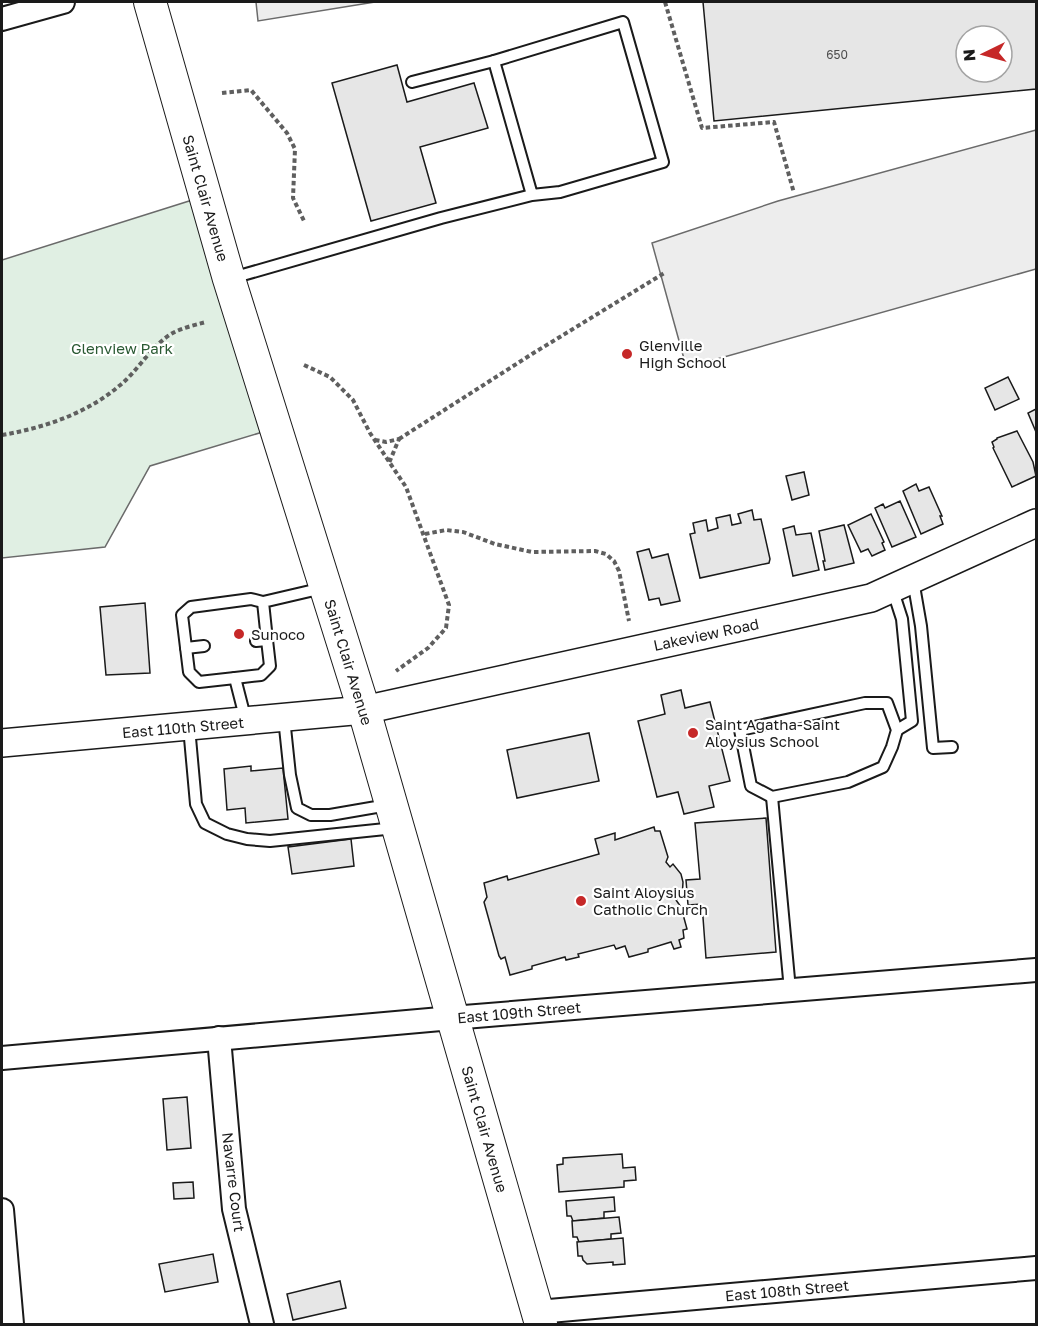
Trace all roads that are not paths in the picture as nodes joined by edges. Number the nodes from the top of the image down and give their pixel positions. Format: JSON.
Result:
{"nodes":[{"id":1,"x":63,"y":2,"type":"edge"},
{"id":2,"x":150,"y":2,"type":"edge"},
{"id":3,"x":2,"y":19,"type":"edge"},
{"id":4,"x":494,"y":61,"type":"junction"},
{"id":5,"x":412,"y":82,"type":"dead end"},
{"id":6,"x":532,"y":195,"type":"junction"},
{"id":7,"x":229,"y":279,"type":"junction"},
{"id":8,"x":1036,"y":523,"type":"edge"},
{"id":9,"x":902,"y":583,"type":"junction"},
{"id":10,"x":326,"y":588,"type":"junction"},
{"id":11,"x":263,"y":602,"type":"junction"},
{"id":12,"x":204,"y":646,"type":"dead end"},
{"id":13,"x":186,"y":648,"type":"junction"},
{"id":14,"x":235,"y":678,"type":"junction"},
{"id":15,"x":364,"y":710,"type":"junction"},
{"id":16,"x":284,"y":717,"type":"junction"},
{"id":17,"x":246,"y":721,"type":"junction"},
{"id":18,"x":189,"y":727,"type":"junction"},
{"id":19,"x":897,"y":730,"type":"junction"},
{"id":20,"x":2,"y":743,"type":"edge"},
{"id":21,"x":952,"y":747,"type":"dead end"},
{"id":22,"x":772,"y":797,"type":"junction"},
{"id":23,"x":394,"y":816,"type":"junction"},
{"id":24,"x":1036,"y":970,"type":"edge"},
{"id":25,"x":790,"y":990,"type":"junction"},
{"id":26,"x":452,"y":1018,"type":"junction"},
{"id":27,"x":219,"y":1038,"type":"junction"},
{"id":28,"x":2,"y":1058,"type":"edge"},
{"id":29,"x":2,"y":1210,"type":"edge"},
{"id":30,"x":1036,"y":1268,"type":"edge"},
{"id":31,"x":540,"y":1318,"type":"edge"},
{"id":32,"x":12,"y":1324,"type":"edge"},
{"id":33,"x":262,"y":1324,"type":"edge"}],
"edges":[{"from":1,"to":3,"type":"street"},
{"from":2,"to":7,"type":"main road","name":"Saint Clair Avenue"},
{"from":4,"to":5,"type":"lane"},
{"from":4,"to":6,"type":"lane"},
{"from":4,"to":6,"type":"lane"},
{"from":6,"to":7,"type":"lane"},
{"from":7,"to":10,"type":"main road","name":"Saint Clair Avenue"},
{"from":8,"to":9,"type":"street","name":"Lakeview Road"},
{"from":9,"to":15,"type":"street","name":"Lakeview Road"},
{"from":9,"to":19,"type":"lane"},
{"from":9,"to":21,"type":"lane"},
{"from":10,"to":11,"type":"lane"},
{"from":10,"to":15,"type":"main road","name":"Saint Clair Avenue"},
{"from":11,"to":13,"type":"lane"},
{"from":11,"to":14,"type":"lane"},
{"from":12,"to":13,"type":"lane"},
{"from":13,"to":14,"type":"lane"},
{"from":14,"to":17,"type":"lane"},
{"from":15,"to":16,"type":"street","name":"East 110th Street"},
{"from":15,"to":23,"type":"main road","name":"Saint Clair Avenue"},
{"from":16,"to":17,"type":"street","name":"East 110th Street"},
{"from":16,"to":23,"type":"lane"},
{"from":17,"to":18,"type":"street","name":"East 110th Street"},
{"from":18,"to":20,"type":"street","name":"East 110th Street"},
{"from":18,"to":23,"type":"lane"},
{"from":19,"to":22,"type":"lane"},
{"from":19,"to":22,"type":"lane"},
{"from":22,"to":25,"type":"lane"},
{"from":23,"to":26,"type":"main road","name":"Saint Clair Avenue"},
{"from":24,"to":25,"type":"street","name":"East 109th Street"},
{"from":25,"to":26,"type":"street","name":"East 109th Street"},
{"from":26,"to":27,"type":"street","name":"East 109th Street"},
{"from":26,"to":31,"type":"main road","name":"Saint Clair Avenue"},
{"from":27,"to":28,"type":"street","name":"East 109th Street"},
{"from":27,"to":33,"type":"street","name":"Navarre Court"},
{"from":29,"to":32,"type":"street"},
{"from":30,"to":31,"type":"street","name":"East 108th Street"}]}
